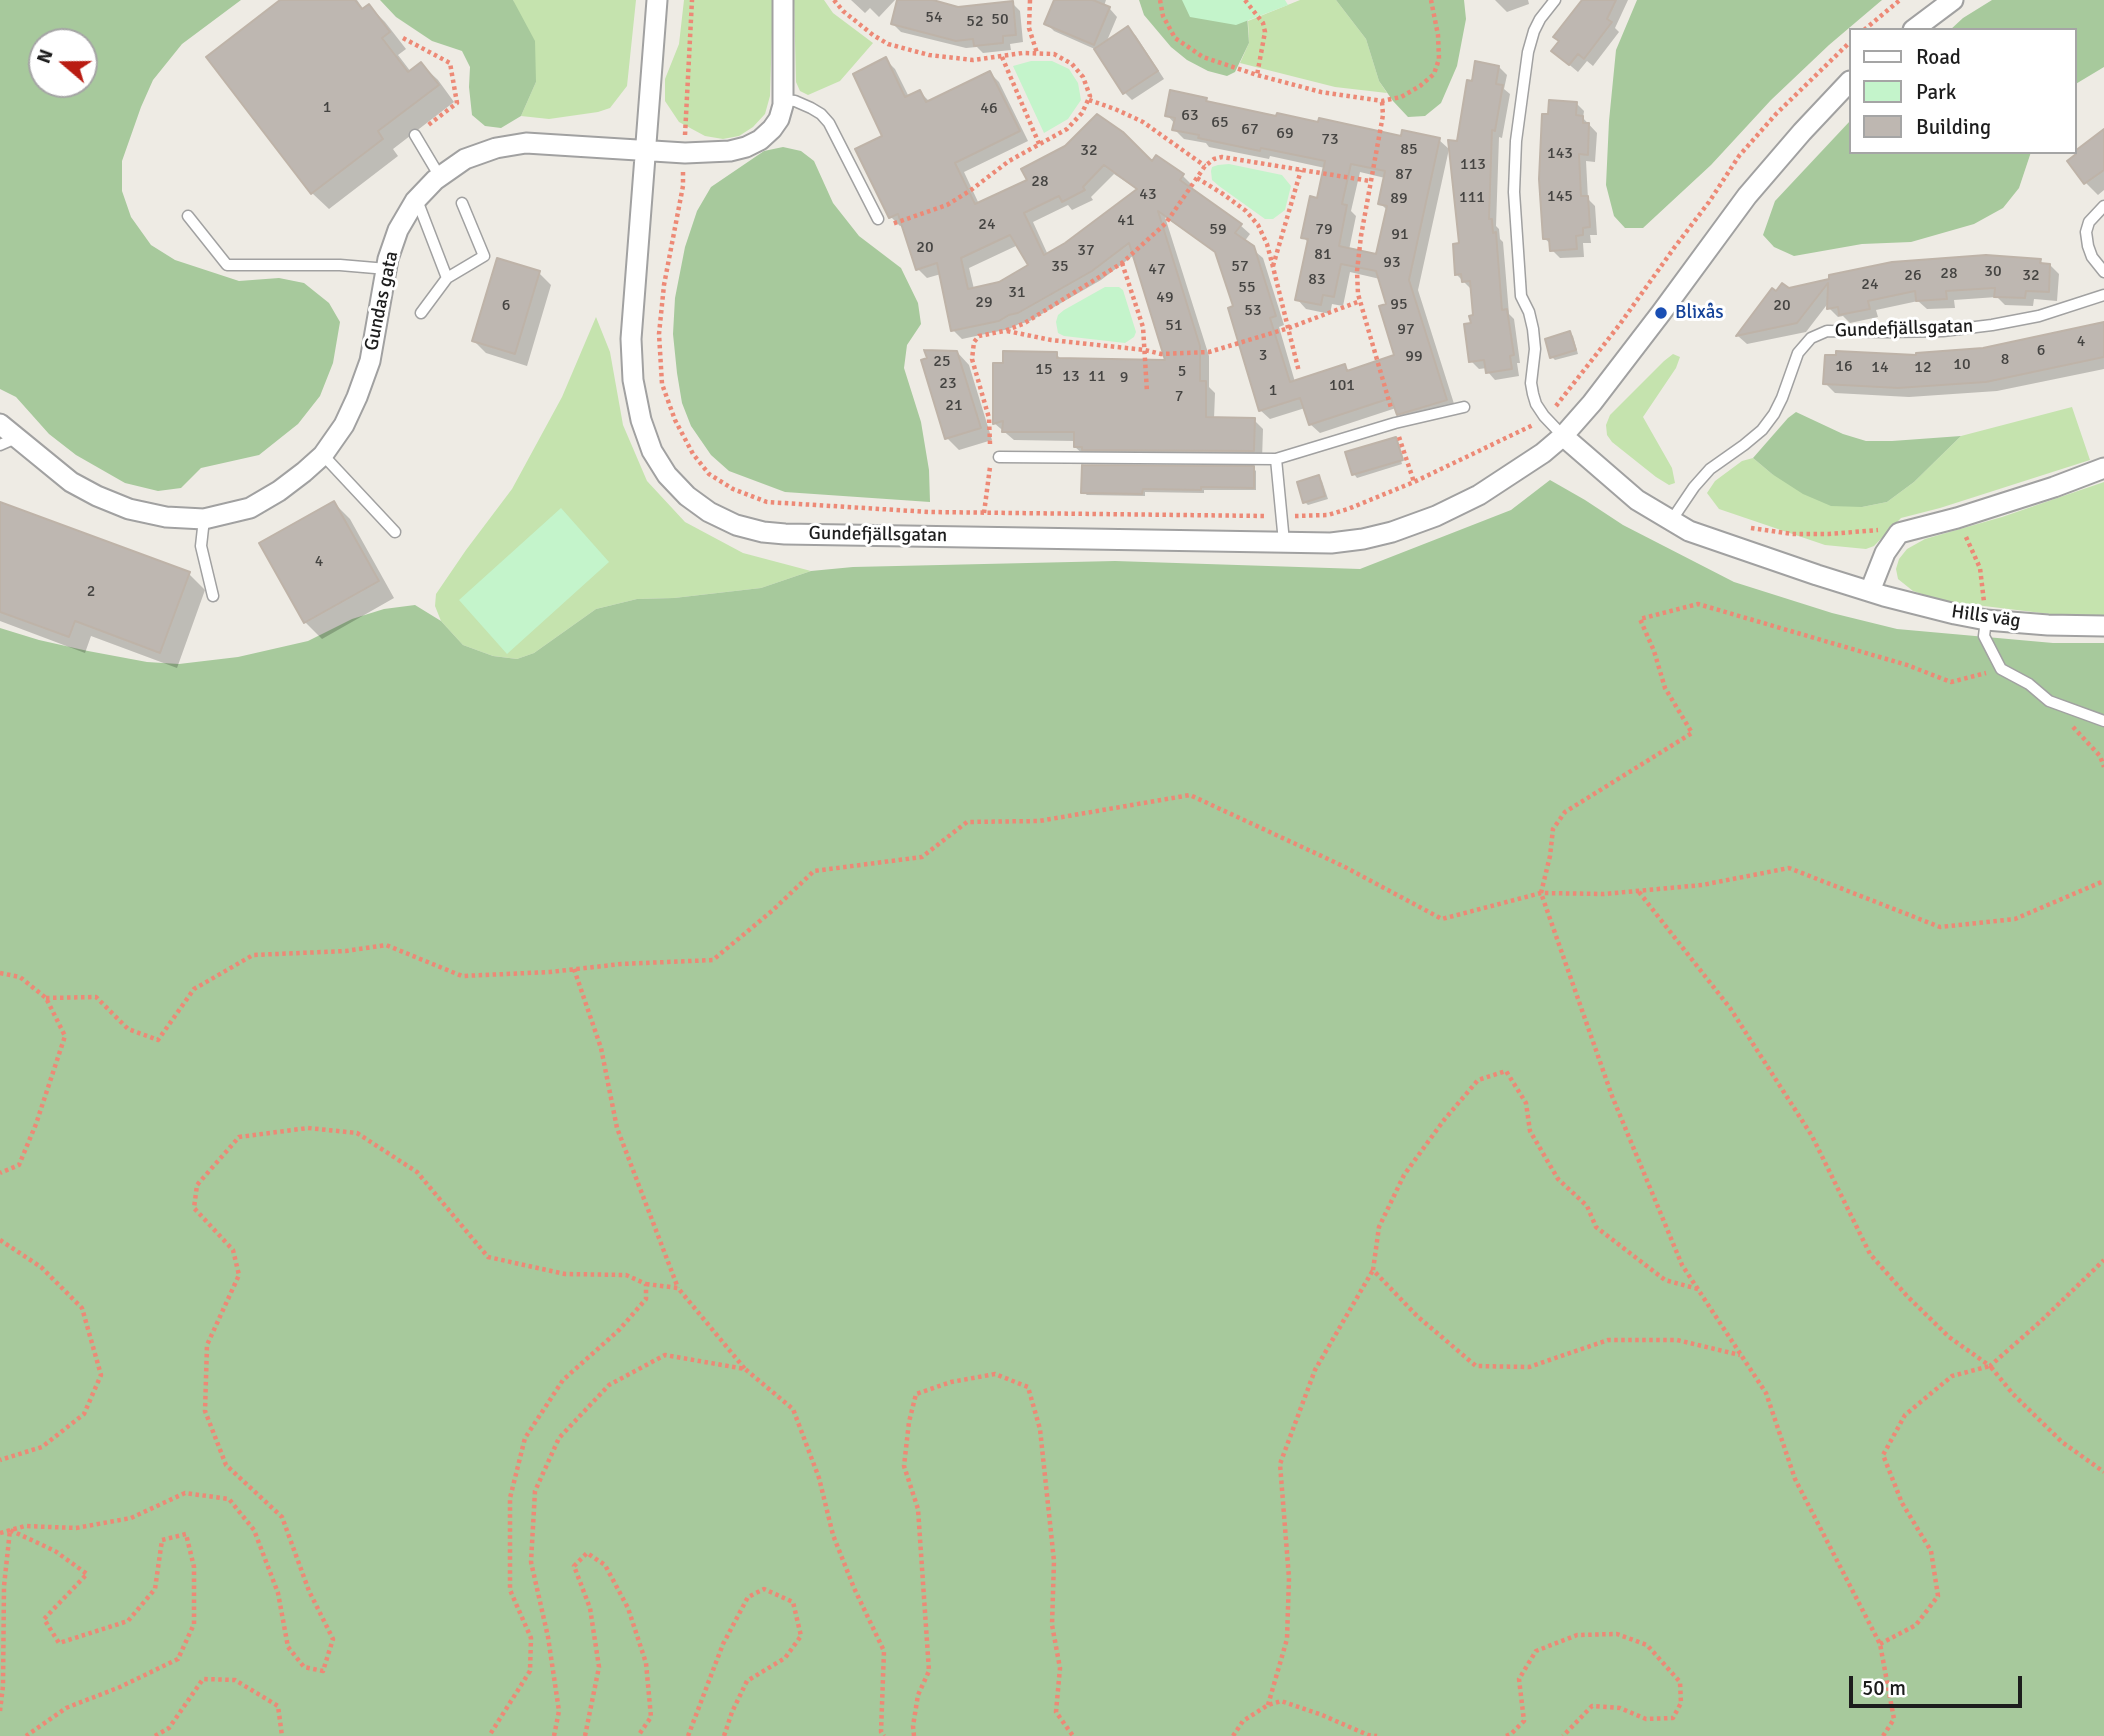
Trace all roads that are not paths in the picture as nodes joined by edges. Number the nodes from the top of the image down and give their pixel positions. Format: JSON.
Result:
{"nodes":[{"id":1,"x":657,"y":0,"type":"edge"},
{"id":2,"x":783,"y":0,"type":"edge"},
{"id":3,"x":1555,"y":0,"type":"edge"},
{"id":4,"x":1953,"y":0,"type":"edge"},
{"id":5,"x":1916,"y":28,"type":"edge"},
{"id":6,"x":1848,"y":83,"type":"edge"},
{"id":7,"x":783,"y":100,"type":"junction"},
{"id":8,"x":415,"y":135,"type":"road end"},
{"id":9,"x":646,"y":151,"type":"junction"},
{"id":10,"x":440,"y":177,"type":"junction"},
{"id":11,"x":417,"y":199,"type":"junction"},
{"id":12,"x":462,"y":202,"type":"dead end"},
{"id":13,"x":2104,"y":206,"type":"edge"},
{"id":14,"x":188,"y":216,"type":"dead end"},
{"id":15,"x":878,"y":219,"type":"road end"},
{"id":16,"x":387,"y":269,"type":"junction"},
{"id":17,"x":2104,"y":272,"type":"edge"},
{"id":18,"x":447,"y":278,"type":"junction"},
{"id":19,"x":2104,"y":295,"type":"edge"},
{"id":20,"x":421,"y":313,"type":"dead end"},
{"id":21,"x":1464,"y":407,"type":"dead end"},
{"id":22,"x":0,"y":424,"type":"edge"},
{"id":23,"x":1563,"y":436,"type":"junction"},
{"id":24,"x":8,"y":441,"type":"edge"},
{"id":25,"x":323,"y":455,"type":"junction"},
{"id":26,"x":995,"y":457,"type":"road end"},
{"id":27,"x":1276,"y":459,"type":"junction"},
{"id":28,"x":2104,"y":468,"type":"edge"},
{"id":29,"x":204,"y":519,"type":"junction"},
{"id":30,"x":1670,"y":521,"type":"junction"},
{"id":31,"x":395,"y":532,"type":"dead end"},
{"id":32,"x":1284,"y":542,"type":"junction"},
{"id":33,"x":1870,"y":591,"type":"junction"},
{"id":34,"x":213,"y":596,"type":"dead end"},
{"id":35,"x":1986,"y":620,"type":"junction"},
{"id":36,"x":2104,"y":626,"type":"edge"},
{"id":37,"x":2104,"y":722,"type":"edge"}],
"edges":[{"from":1,"to":9,"type":"street","name":"Gundefjällsgatan"},
{"from":2,"to":7,"type":"street","name":"Gundas gata"},
{"from":3,"to":23,"type":"lane"},
{"from":4,"to":5,"type":"street"},
{"from":6,"to":23,"type":"street","name":"Gundefjällsgatan"},
{"from":7,"to":9,"type":"street","name":"Gundas gata"},
{"from":7,"to":15,"type":"lane"},
{"from":8,"to":10,"type":"lane"},
{"from":9,"to":10,"type":"street","name":"Gundas gata"},
{"from":9,"to":32,"type":"street","name":"Gundefjällsgatan"},
{"from":10,"to":11,"type":"street","name":"Gundas gata"},
{"from":11,"to":16,"type":"street","name":"Gundas gata"},
{"from":11,"to":18,"type":"lane"},
{"from":12,"to":18,"type":"lane"},
{"from":13,"to":17,"type":"lane"},
{"from":14,"to":16,"type":"lane"},
{"from":16,"to":25,"type":"street","name":"Gundas gata"},
{"from":18,"to":20,"type":"lane"},
{"from":19,"to":30,"type":"lane","name":"Gundefjällsgatan"},
{"from":21,"to":27,"type":"lane"},
{"from":22,"to":24,"type":"street","name":"Gundas gata"},
{"from":23,"to":30,"type":"street"},
{"from":23,"to":32,"type":"street","name":"Gundefjällsgatan"},
{"from":24,"to":29,"type":"street","name":"Gundas gata"},
{"from":25,"to":29,"type":"street","name":"Gundas gata"},
{"from":25,"to":31,"type":"lane"},
{"from":26,"to":27,"type":"lane"},
{"from":27,"to":32,"type":"lane"},
{"from":28,"to":33,"type":"street"},
{"from":29,"to":34,"type":"lane"},
{"from":30,"to":33,"type":"street"},
{"from":33,"to":35,"type":"street","name":"Hills väg"},
{"from":35,"to":36,"type":"street","name":"Hills väg"},
{"from":35,"to":37,"type":"lane"}]}
